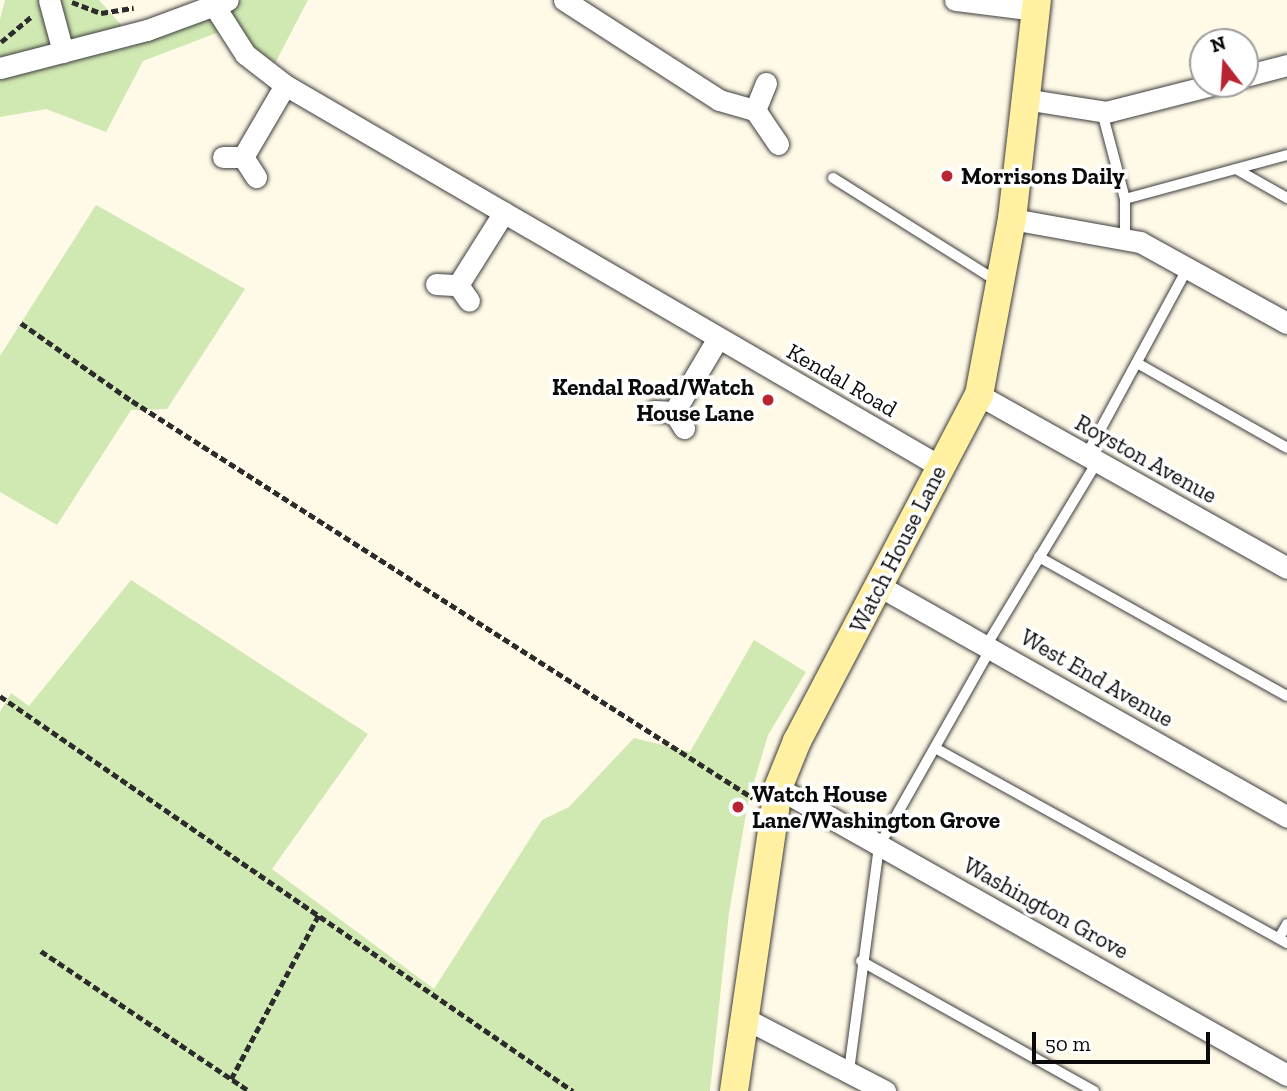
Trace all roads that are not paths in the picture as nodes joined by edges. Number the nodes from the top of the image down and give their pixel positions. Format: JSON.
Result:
{"nodes":[{"id":1,"x":955,"y":0,"type":"edge"},
{"id":2,"x":571,"y":2,"type":"edge"},
{"id":3,"x":50,"y":4,"type":"edge"},
{"id":4,"x":222,"y":4,"type":"edge"},
{"id":5,"x":1036,"y":5,"type":"edge"},
{"id":6,"x":63,"y":52,"type":"junction"},
{"id":7,"x":1287,"y":65,"type":"edge"},
{"id":8,"x":0,"y":68,"type":"edge"},
{"id":9,"x":1259,"y":72,"type":"edge"},
{"id":10,"x":766,"y":83,"type":"dead end"},
{"id":11,"x":285,"y":85,"type":"junction"},
{"id":12,"x":1189,"y":90,"type":"edge"},
{"id":13,"x":1024,"y":99,"type":"junction"},
{"id":14,"x":755,"y":110,"type":"junction"},
{"id":15,"x":1102,"y":111,"type":"junction"},
{"id":16,"x":778,"y":145,"type":"dead end"},
{"id":17,"x":1287,"y":155,"type":"edge"},
{"id":18,"x":1236,"y":169,"type":"junction"},
{"id":19,"x":256,"y":177,"type":"dead end"},
{"id":20,"x":833,"y":178,"type":"dead end"},
{"id":21,"x":1287,"y":198,"type":"edge"},
{"id":22,"x":1125,"y":200,"type":"junction"},
{"id":23,"x":504,"y":212,"type":"junction"},
{"id":24,"x":1012,"y":219,"type":"junction"},
{"id":25,"x":1125,"y":239,"type":"junction"},
{"id":26,"x":1188,"y":266,"type":"junction"},
{"id":27,"x":1000,"y":283,"type":"junction"},
{"id":28,"x":436,"y":284,"type":"dead end"},
{"id":29,"x":1287,"y":323,"type":"edge"},
{"id":30,"x":718,"y":338,"type":"junction"},
{"id":31,"x":1137,"y":363,"type":"junction"},
{"id":32,"x":979,"y":395,"type":"junction"},
{"id":33,"x":671,"y":417,"type":"dead end"},
{"id":34,"x":1287,"y":448,"type":"edge"},
{"id":35,"x":1091,"y":458,"type":"junction"},
{"id":36,"x":941,"y":467,"type":"junction"},
{"id":37,"x":1039,"y":557,"type":"junction"},
{"id":38,"x":1287,"y":568,"type":"edge"},
{"id":39,"x":881,"y":587,"type":"junction"},
{"id":40,"x":989,"y":647,"type":"junction"},
{"id":41,"x":1287,"y":696,"type":"edge"},
{"id":42,"x":935,"y":748,"type":"junction"},
{"id":43,"x":776,"y":800,"type":"junction"},
{"id":44,"x":1287,"y":817,"type":"edge"},
{"id":45,"x":879,"y":846,"type":"junction"},
{"id":46,"x":1287,"y":924,"type":"edge"},
{"id":47,"x":1283,"y":941,"type":"edge"},
{"id":48,"x":861,"y":961,"type":"junction"},
{"id":49,"x":744,"y":1018,"type":"junction"},
{"id":50,"x":849,"y":1071,"type":"junction"},
{"id":51,"x":1287,"y":1075,"type":"edge"},
{"id":52,"x":734,"y":1091,"type":"edge"},
{"id":53,"x":885,"y":1091,"type":"edge"},
{"id":54,"x":1094,"y":1091,"type":"edge"}],
"edges":[{"from":1,"to":5,"type":"street"},
{"from":2,"to":14,"type":"street"},
{"from":3,"to":6,"type":"street"},
{"from":4,"to":6,"type":"street"},
{"from":4,"to":11,"type":"street","name":"Kendal Road"},
{"from":5,"to":13,"type":"street","name":"Watch House Lane"},
{"from":6,"to":8,"type":"street"},
{"from":7,"to":9,"type":"street"},
{"from":10,"to":14,"type":"street"},
{"from":11,"to":19,"type":"street"},
{"from":11,"to":23,"type":"street","name":"Kendal Road"},
{"from":12,"to":15,"type":"street"},
{"from":13,"to":15,"type":"street"},
{"from":13,"to":24,"type":"street","name":"Watch House Lane"},
{"from":14,"to":16,"type":"street"},
{"from":15,"to":22,"type":"lane"},
{"from":17,"to":18,"type":"lane"},
{"from":18,"to":21,"type":"lane"},
{"from":18,"to":22,"type":"lane"},
{"from":20,"to":27,"type":"lane"},
{"from":22,"to":25,"type":"lane"},
{"from":23,"to":28,"type":"street"},
{"from":23,"to":30,"type":"street","name":"Kendal Road"},
{"from":24,"to":25,"type":"street"},
{"from":24,"to":27,"type":"street","name":"Watch House Lane"},
{"from":25,"to":26,"type":"street"},
{"from":26,"to":29,"type":"street"},
{"from":26,"to":31,"type":"lane"},
{"from":27,"to":32,"type":"street","name":"Watch House Lane"},
{"from":30,"to":33,"type":"street"},
{"from":30,"to":36,"type":"street","name":"Kendal Road"},
{"from":31,"to":34,"type":"lane"},
{"from":31,"to":35,"type":"lane"},
{"from":32,"to":35,"type":"street","name":"Royston Avenue"},
{"from":32,"to":36,"type":"street","name":"Watch House Lane"},
{"from":35,"to":37,"type":"lane"},
{"from":35,"to":38,"type":"street","name":"Royston Avenue"},
{"from":36,"to":39,"type":"street","name":"Watch House Lane"},
{"from":37,"to":40,"type":"lane"},
{"from":37,"to":41,"type":"lane"},
{"from":39,"to":40,"type":"street","name":"West End Avenue"},
{"from":39,"to":43,"type":"street","name":"Watch House Lane"},
{"from":40,"to":42,"type":"lane"},
{"from":40,"to":44,"type":"street","name":"West End Avenue"},
{"from":42,"to":45,"type":"lane"},
{"from":42,"to":47,"type":"lane"},
{"from":43,"to":45,"type":"street","name":"Washington Grove"},
{"from":43,"to":49,"type":"street","name":"Watch House Lane"},
{"from":45,"to":48,"type":"lane"},
{"from":45,"to":51,"type":"street","name":"Washington Grove"},
{"from":46,"to":47,"type":"lane"},
{"from":48,"to":50,"type":"lane"},
{"from":48,"to":54,"type":"lane"},
{"from":49,"to":50,"type":"street"},
{"from":49,"to":52,"type":"street","name":"Watch House Lane"},
{"from":50,"to":53,"type":"street"}]}
